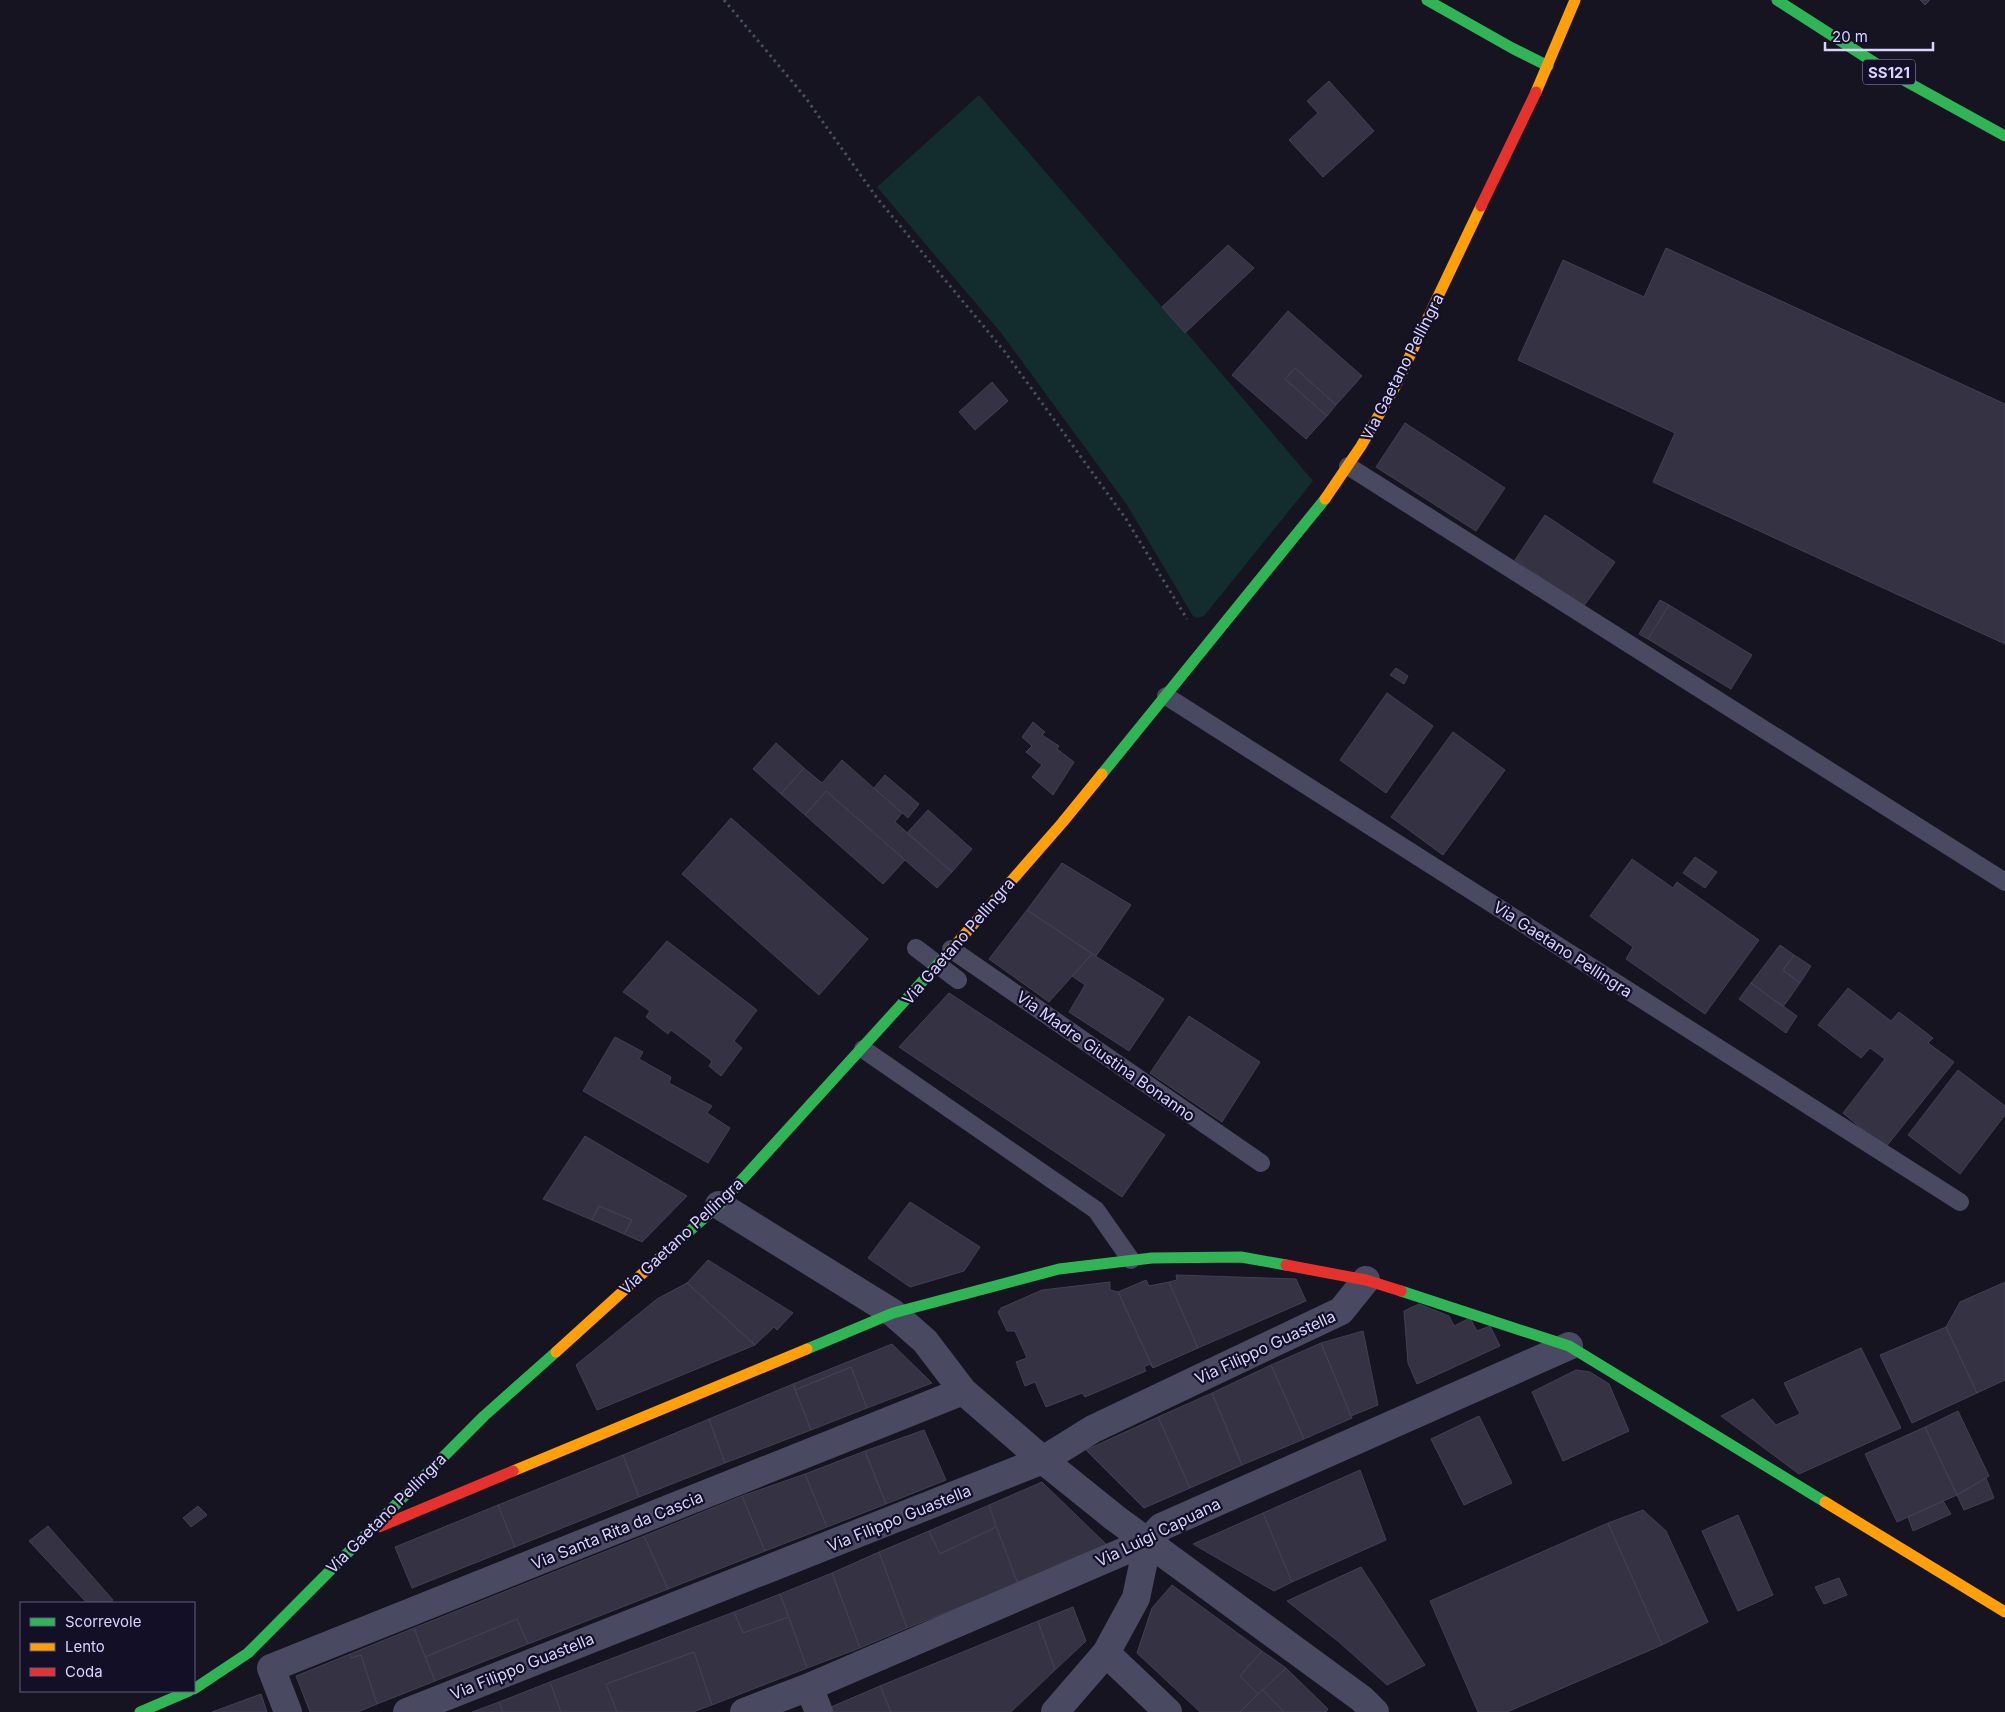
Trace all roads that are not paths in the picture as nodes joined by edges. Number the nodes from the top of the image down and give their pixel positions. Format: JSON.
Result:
{"nodes":[{"id":1,"x":1427,"y":0,"type":"edge"},
{"id":2,"x":1575,"y":0,"type":"edge"},
{"id":3,"x":1778,"y":0,"type":"edge"},
{"id":4,"x":1548,"y":66,"type":"junction"},
{"id":5,"x":2005,"y":136,"type":"edge"},
{"id":6,"x":1348,"y":466,"type":"junction"},
{"id":7,"x":1166,"y":696,"type":"junction"},
{"id":8,"x":2005,"y":882,"type":"edge"},
{"id":9,"x":916,"y":948,"type":"dead end"},
{"id":10,"x":951,"y":949,"type":"junction"},
{"id":11,"x":938,"y":966,"type":"junction"},
{"id":12,"x":958,"y":980,"type":"dead end"},
{"id":13,"x":863,"y":1048,"type":"junction"},
{"id":14,"x":1261,"y":1163,"type":"dead end"},
{"id":15,"x":1960,"y":1202,"type":"dead end"},
{"id":16,"x":719,"y":1205,"type":"junction"},
{"id":17,"x":1131,"y":1260,"type":"junction"},
{"id":18,"x":1366,"y":1280,"type":"junction"},
{"id":19,"x":893,"y":1313,"type":"junction"},
{"id":20,"x":1569,"y":1346,"type":"junction"},
{"id":21,"x":962,"y":1391,"type":"junction"},
{"id":22,"x":1043,"y":1460,"type":"junction"},
{"id":23,"x":366,"y":1533,"type":"junction"},
{"id":24,"x":1148,"y":1541,"type":"junction"},
{"id":25,"x":2005,"y":1612,"type":"edge"},
{"id":26,"x":248,"y":1653,"type":"junction"},
{"id":27,"x":1106,"y":1653,"type":"junction"},
{"id":28,"x":271,"y":1668,"type":"junction"},
{"id":29,"x":809,"y":1687,"type":"junction"},
{"id":30,"x":195,"y":1688,"type":"edge"},
{"id":31,"x":187,"y":1692,"type":"edge"},
{"id":32,"x":140,"y":1712,"type":"edge"},
{"id":33,"x":288,"y":1712,"type":"edge"},
{"id":34,"x":407,"y":1712,"type":"edge"},
{"id":35,"x":744,"y":1712,"type":"edge"},
{"id":36,"x":819,"y":1712,"type":"edge"},
{"id":37,"x":1055,"y":1712,"type":"edge"},
{"id":38,"x":1168,"y":1712,"type":"edge"},
{"id":39,"x":1375,"y":1712,"type":"edge"}],
"edges":[{"from":1,"to":4,"type":"street"},
{"from":2,"to":4,"type":"street","name":"Via Gaetano Pellingra"},
{"from":3,"to":5,"type":"street","number":"SS121"},
{"from":4,"to":6,"type":"street","name":"Via Gaetano Pellingra"},
{"from":6,"to":7,"type":"street","name":"Via Gaetano Pellingra"},
{"from":6,"to":8,"type":"lane"},
{"from":7,"to":10,"type":"street","name":"Via Gaetano Pellingra"},
{"from":7,"to":15,"type":"lane","name":"Via Gaetano Pellingra"},
{"from":9,"to":11,"type":"lane"},
{"from":10,"to":11,"type":"street","name":"Via Gaetano Pellingra"},
{"from":10,"to":14,"type":"lane","name":"Via Madre Giustina Bonanno"},
{"from":11,"to":12,"type":"lane"},
{"from":11,"to":13,"type":"street","name":"Via Gaetano Pellingra"},
{"from":13,"to":16,"type":"street","name":"Via Gaetano Pellingra"},
{"from":13,"to":17,"type":"lane"},
{"from":16,"to":19,"type":"street"},
{"from":16,"to":23,"type":"street","name":"Via Gaetano Pellingra"},
{"from":17,"to":18,"type":"street"},
{"from":17,"to":19,"type":"street"},
{"from":18,"to":20,"type":"street"},
{"from":18,"to":22,"type":"street","name":"Via Filippo Guastella"},
{"from":19,"to":21,"type":"street"},
{"from":19,"to":23,"type":"street"},
{"from":20,"to":24,"type":"street","name":"Via Luigi Capuana"},
{"from":20,"to":25,"type":"street"},
{"from":21,"to":22,"type":"street"},
{"from":21,"to":28,"type":"street","name":"Via Santa Rita da Cascia"},
{"from":22,"to":24,"type":"street"},
{"from":22,"to":34,"type":"street","name":"Via Filippo Guastella"},
{"from":23,"to":26,"type":"street","name":"Via Gaetano Pellingra"},
{"from":24,"to":27,"type":"street"},
{"from":24,"to":29,"type":"street","name":"Via Luigi Capuana"},
{"from":24,"to":39,"type":"street"},
{"from":26,"to":28,"type":"street"},
{"from":26,"to":30,"type":"street","name":"Via Gaetano Pellingra"},
{"from":27,"to":37,"type":"street"},
{"from":27,"to":38,"type":"street"},
{"from":28,"to":33,"type":"street"},
{"from":29,"to":35,"type":"street","name":"Via Luigi Capuana"},
{"from":29,"to":36,"type":"street"},
{"from":31,"to":32,"type":"street"}]}
